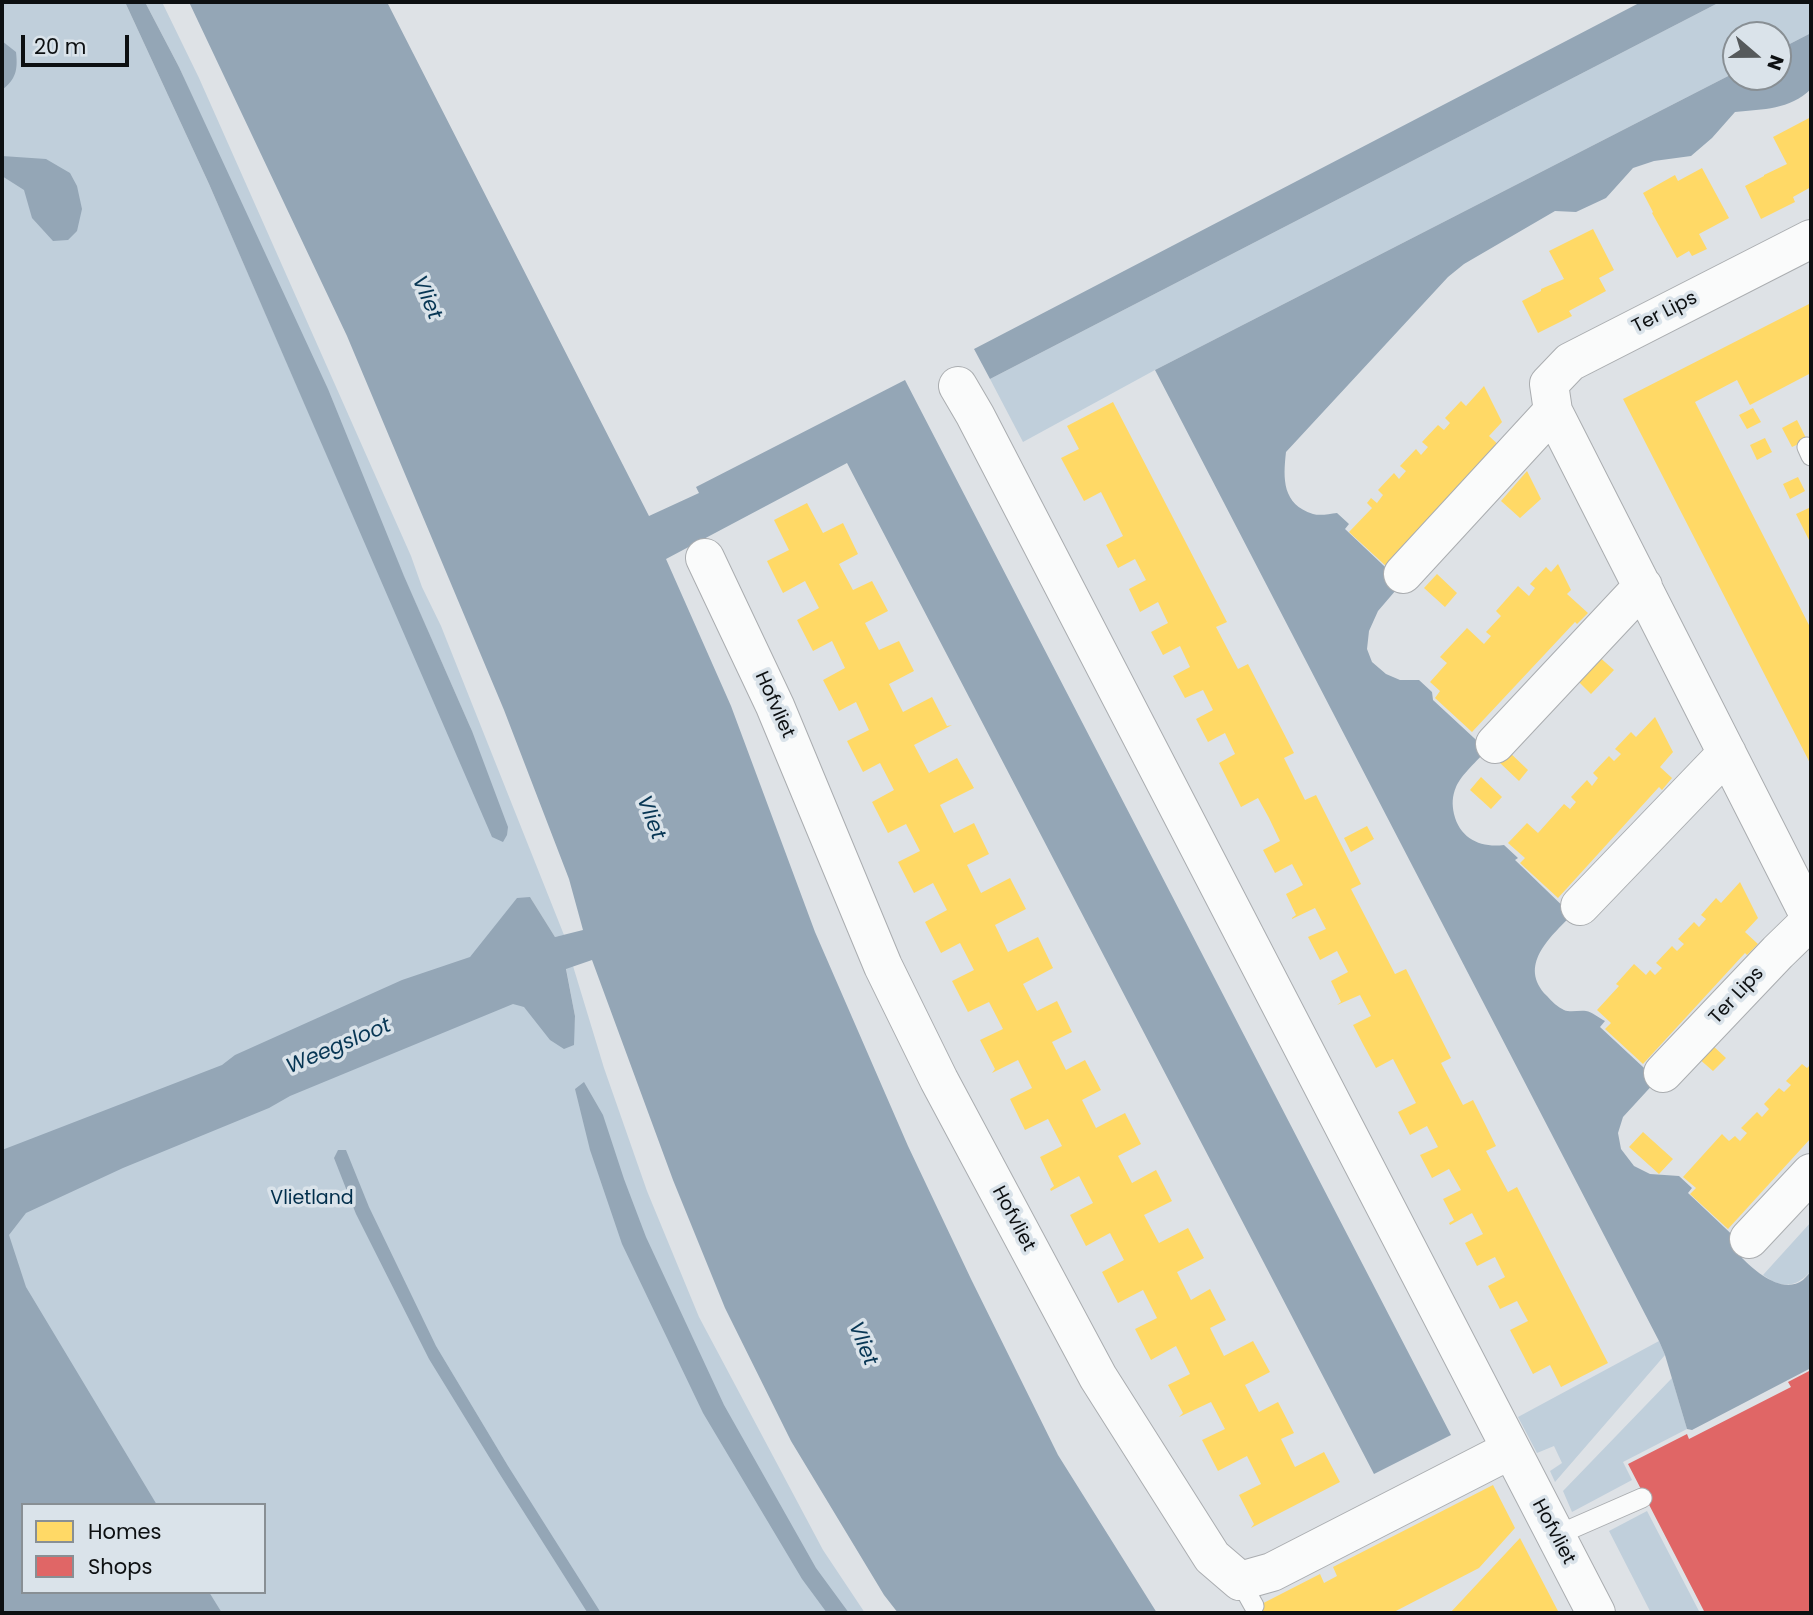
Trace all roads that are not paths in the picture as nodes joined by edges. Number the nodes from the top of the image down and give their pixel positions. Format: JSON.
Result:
{"nodes":[{"id":1,"x":1811,"y":239,"type":"edge"},
{"id":2,"x":958,"y":386,"type":"dead end"},
{"id":3,"x":1553,"y":411,"type":"junction"},
{"id":4,"x":705,"y":558,"type":"dead end"},
{"id":5,"x":1403,"y":575,"type":"dead end"},
{"id":6,"x":1643,"y":586,"type":"junction"},
{"id":7,"x":1495,"y":744,"type":"dead end"},
{"id":8,"x":1727,"y":752,"type":"junction"},
{"id":9,"x":1580,"y":906,"type":"dead end"},
{"id":10,"x":1811,"y":919,"type":"edge"},
{"id":11,"x":1663,"y":1073,"type":"dead end"},
{"id":12,"x":1811,"y":1173,"type":"edge"},
{"id":13,"x":1749,"y":1239,"type":"dead end"},
{"id":14,"x":1510,"y":1450,"type":"junction"},
{"id":15,"x":1642,"y":1498,"type":"dead end"},
{"id":16,"x":1555,"y":1536,"type":"junction"},
{"id":17,"x":1595,"y":1613,"type":"edge"}],
"edges":[{"from":1,"to":3,"type":"street","name":"Ter Lips"},
{"from":2,"to":14,"type":"street","name":"Hofvliet"},
{"from":3,"to":5,"type":"street"},
{"from":3,"to":6,"type":"street","name":"Ter Lips"},
{"from":4,"to":14,"type":"street","name":"Hofvliet"},
{"from":6,"to":7,"type":"street"},
{"from":6,"to":8,"type":"street","name":"Ter Lips"},
{"from":8,"to":9,"type":"street"},
{"from":8,"to":10,"type":"street","name":"Ter Lips"},
{"from":10,"to":11,"type":"street","name":"Ter Lips"},
{"from":12,"to":13,"type":"street"},
{"from":14,"to":16,"type":"street","name":"Hofvliet"},
{"from":15,"to":16,"type":"lane"},
{"from":16,"to":17,"type":"street","name":"Hofvliet"}]}
